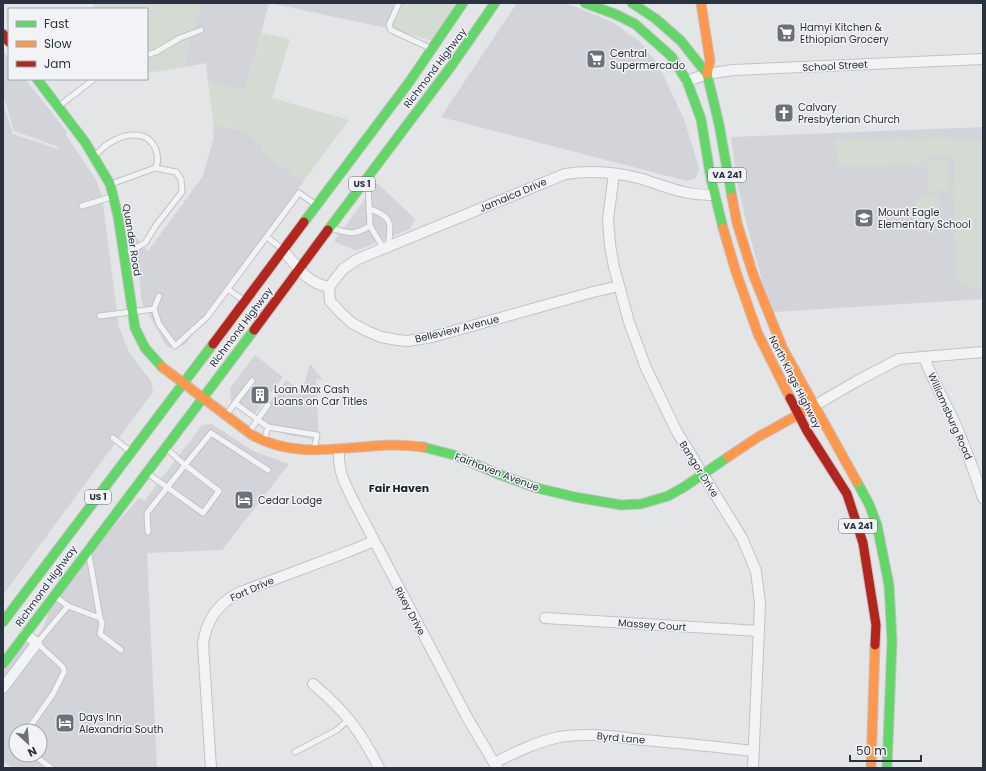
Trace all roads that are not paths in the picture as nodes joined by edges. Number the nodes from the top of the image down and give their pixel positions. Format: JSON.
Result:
{"nodes":[{"id":1,"x":399,"y":3,"type":"edge"},
{"id":2,"x":463,"y":3,"type":"edge"},
{"id":3,"x":495,"y":3,"type":"edge"},
{"id":4,"x":585,"y":3,"type":"edge"},
{"id":5,"x":701,"y":3,"type":"edge"},
{"id":6,"x":637,"y":4,"type":"edge"},
{"id":7,"x":635,"y":24,"type":"junction"},
{"id":8,"x":201,"y":30,"type":"dead end"},
{"id":9,"x":433,"y":49,"type":"junction"},
{"id":10,"x":148,"y":55,"type":"edge"},
{"id":11,"x":983,"y":59,"type":"edge"},
{"id":12,"x":707,"y":74,"type":"junction"},
{"id":13,"x":38,"y":80,"type":"edge"},
{"id":14,"x":93,"y":80,"type":"edge"},
{"id":15,"x":687,"y":81,"type":"junction"},
{"id":16,"x":58,"y":106,"type":"junction"},
{"id":17,"x":94,"y":156,"type":"junction"},
{"id":18,"x":155,"y":168,"type":"junction"},
{"id":19,"x":614,"y":174,"type":"junction"},
{"id":20,"x":368,"y":176,"type":"junction"},
{"id":21,"x":110,"y":184,"type":"junction"},
{"id":22,"x":714,"y":195,"type":"junction"},
{"id":23,"x":114,"y":197,"type":"junction"},
{"id":24,"x":316,"y":205,"type":"junction"},
{"id":25,"x":82,"y":206,"type":"dead end"},
{"id":26,"x":369,"y":210,"type":"junction"},
{"id":27,"x":370,"y":226,"type":"junction"},
{"id":28,"x":329,"y":227,"type":"junction"},
{"id":29,"x":267,"y":237,"type":"junction"},
{"id":30,"x":386,"y":248,"type":"junction"},
{"id":31,"x":283,"y":250,"type":"junction"},
{"id":32,"x":123,"y":254,"type":"junction"},
{"id":33,"x":299,"y":268,"type":"junction"},
{"id":34,"x":619,"y":286,"type":"junction"},
{"id":35,"x":329,"y":287,"type":"junction"},
{"id":36,"x":228,"y":289,"type":"junction"},
{"id":37,"x":159,"y":296,"type":"dead end"},
{"id":38,"x":245,"y":302,"type":"junction"},
{"id":39,"x":765,"y":305,"type":"junction"},
{"id":40,"x":154,"y":309,"type":"junction"},
{"id":41,"x":750,"y":309,"type":"junction"},
{"id":42,"x":132,"y":311,"type":"junction"},
{"id":43,"x":100,"y":316,"type":"dead end"},
{"id":44,"x":983,"y":352,"type":"edge"},
{"id":45,"x":924,"y":357,"type":"junction"},
{"id":46,"x":252,"y":381,"type":"dead end"},
{"id":47,"x":184,"y":384,"type":"junction"},
{"id":48,"x":202,"y":398,"type":"junction"},
{"id":49,"x":235,"y":403,"type":"junction"},
{"id":50,"x":268,"y":405,"type":"dead end"},
{"id":51,"x":814,"y":406,"type":"junction"},
{"id":52,"x":799,"y":414,"type":"junction"},
{"id":53,"x":226,"y":416,"type":"junction"},
{"id":54,"x":258,"y":420,"type":"junction"},
{"id":55,"x":268,"y":427,"type":"junction"},
{"id":56,"x":248,"y":432,"type":"junction"},
{"id":57,"x":113,"y":438,"type":"dead end"},
{"id":58,"x":264,"y":442,"type":"junction"},
{"id":59,"x":166,"y":448,"type":"junction"},
{"id":60,"x":339,"y":449,"type":"junction"},
{"id":61,"x":314,"y":451,"type":"junction"},
{"id":62,"x":132,"y":453,"type":"junction"},
{"id":63,"x":185,"y":465,"type":"junction"},
{"id":64,"x":268,"y":470,"type":"dead end"},
{"id":65,"x":146,"y":472,"type":"junction"},
{"id":66,"x":702,"y":474,"type":"junction"},
{"id":67,"x":166,"y":487,"type":"junction"},
{"id":68,"x":983,"y":498,"type":"edge"},
{"id":69,"x":148,"y":532,"type":"dead end"},
{"id":70,"x":374,"y":540,"type":"junction"},
{"id":71,"x":88,"y":548,"type":"junction"},
{"id":72,"x":54,"y":595,"type":"junction"},
{"id":73,"x":68,"y":606,"type":"junction"},
{"id":74,"x":100,"y":618,"type":"junction"},
{"id":75,"x":545,"y":618,"type":"dead end"},
{"id":76,"x":3,"y":622,"type":"edge"},
{"id":77,"x":759,"y":630,"type":"junction"},
{"id":78,"x":25,"y":634,"type":"junction"},
{"id":79,"x":37,"y":643,"type":"junction"},
{"id":80,"x":121,"y":650,"type":"dead end"},
{"id":81,"x":3,"y":664,"type":"edge"},
{"id":82,"x":313,"y":684,"type":"dead end"},
{"id":83,"x":3,"y":688,"type":"edge"},
{"id":84,"x":350,"y":718,"type":"junction"},
{"id":85,"x":33,"y":723,"type":"edge"},
{"id":86,"x":754,"y":751,"type":"junction"},
{"id":87,"x":295,"y":752,"type":"dead end"},
{"id":88,"x":495,"y":766,"type":"edge"},
{"id":89,"x":211,"y":768,"type":"edge"},
{"id":90,"x":379,"y":768,"type":"edge"},
{"id":91,"x":753,"y":768,"type":"edge"},
{"id":92,"x":871,"y":768,"type":"edge"},
{"id":93,"x":886,"y":768,"type":"edge"}],
"edges":[{"from":1,"to":9,"type":"lane"},
{"from":2,"to":9,"type":"main road","name":"Richmond Highway","number":"US 1"},
{"from":3,"to":20,"type":"main road","name":"Richmond Highway","number":"US 1"},
{"from":4,"to":7,"type":"main road","name":"North Kings Highway","number":"VA 241"},
{"from":5,"to":12,"type":"main road","name":"North Kings Highway"},
{"from":6,"to":7,"type":"main road","name":"North Kings Highway"},
{"from":6,"to":12,"type":"main road","name":"North Kings Highway","number":"VA 241"},
{"from":7,"to":15,"type":"main road","name":"North Kings Highway","number":"VA 241"},
{"from":8,"to":10,"type":"lane"},
{"from":9,"to":24,"type":"main road","name":"Richmond Highway","number":"US 1"},
{"from":11,"to":12,"type":"street","name":"School Street"},
{"from":12,"to":15,"type":"street","name":"School Street"},
{"from":12,"to":39,"type":"main road","name":"North Kings Highway","number":"VA 241"},
{"from":13,"to":16,"type":"main road","name":"Quander Road"},
{"from":14,"to":16,"type":"lane"},
{"from":15,"to":22,"type":"main road","name":"North Kings Highway","number":"VA 241"},
{"from":16,"to":17,"type":"main road","name":"Quander Road"},
{"from":17,"to":18,"type":"lane"},
{"from":17,"to":21,"type":"main road","name":"Quander Road"},
{"from":18,"to":21,"type":"lane"},
{"from":18,"to":32,"type":"lane"},
{"from":19,"to":22,"type":"street","name":"Jamaica Drive"},
{"from":19,"to":30,"type":"street","name":"Jamaica Drive"},
{"from":19,"to":34,"type":"street","name":"Bangor Drive"},
{"from":20,"to":26,"type":"lane"},
{"from":20,"to":28,"type":"main road","name":"Richmond Highway","number":"US 1"},
{"from":21,"to":23,"type":"main road","name":"Quander Road"},
{"from":22,"to":41,"type":"main road","name":"North Kings Highway","number":"VA 241"},
{"from":23,"to":25,"type":"lane"},
{"from":23,"to":32,"type":"main road","name":"Quander Road"},
{"from":24,"to":29,"type":"lane"},
{"from":24,"to":31,"type":"main road","name":"Richmond Highway","number":"US 1"},
{"from":26,"to":27,"type":"lane"},
{"from":26,"to":30,"type":"lane"},
{"from":27,"to":28,"type":"lane"},
{"from":27,"to":30,"type":"lane"},
{"from":28,"to":33,"type":"main road","name":"Richmond Highway","number":"US 1"},
{"from":29,"to":31,"type":"lane"},
{"from":29,"to":36,"type":"lane"},
{"from":30,"to":35,"type":"street","name":"Jamaica Drive"},
{"from":31,"to":33,"type":"street"},
{"from":31,"to":38,"type":"main road","name":"Richmond Highway","number":"US 1"},
{"from":32,"to":42,"type":"main road","name":"Quander Road"},
{"from":33,"to":35,"type":"street"},
{"from":33,"to":48,"type":"main road","name":"Richmond Highway","number":"US 1"},
{"from":34,"to":35,"type":"street","name":"Belleview Avenue"},
{"from":34,"to":66,"type":"street","name":"Bangor Drive"},
{"from":36,"to":38,"type":"lane"},
{"from":36,"to":40,"type":"lane"},
{"from":37,"to":40,"type":"lane"},
{"from":38,"to":47,"type":"main road","name":"Richmond Highway","number":"US 1"},
{"from":39,"to":41,"type":"lane"},
{"from":39,"to":51,"type":"main road","name":"North Kings Highway","number":"VA 241"},
{"from":40,"to":42,"type":"lane"},
{"from":41,"to":52,"type":"main road","name":"North Kings Highway","number":"VA 241"},
{"from":42,"to":43,"type":"lane"},
{"from":42,"to":47,"type":"main road","name":"Quander Road"},
{"from":44,"to":45,"type":"street","name":"Fairhaven Avenue"},
{"from":45,"to":51,"type":"street","name":"Fairhaven Avenue"},
{"from":45,"to":68,"type":"street","name":"Williamsburg Road"},
{"from":46,"to":49,"type":"lane"},
{"from":47,"to":48,"type":"main road","name":"Quander Road"},
{"from":47,"to":62,"type":"main road","name":"Richmond Highway","number":"US 1"},
{"from":48,"to":53,"type":"main road","name":"Fairhaven Avenue"},
{"from":48,"to":59,"type":"main road","name":"Richmond Highway","number":"US 1"},
{"from":49,"to":53,"type":"lane"},
{"from":49,"to":54,"type":"lane"},
{"from":50,"to":54,"type":"lane"},
{"from":51,"to":52,"type":"main road","name":"Fairhaven Avenue"},
{"from":51,"to":93,"type":"main road","name":"North Kings Highway","number":"VA 241"},
{"from":52,"to":66,"type":"main road","name":"Fairhaven Avenue"},
{"from":52,"to":92,"type":"main road","name":"North Kings Highway","number":"VA 241"},
{"from":53,"to":56,"type":"main road","name":"Fairhaven Avenue"},
{"from":54,"to":55,"type":"lane"},
{"from":54,"to":56,"type":"lane"},
{"from":55,"to":58,"type":"lane"},
{"from":55,"to":61,"type":"lane"},
{"from":56,"to":58,"type":"main road","name":"Fairhaven Avenue"},
{"from":57,"to":62,"type":"lane"},
{"from":58,"to":61,"type":"main road","name":"Fairhaven Avenue"},
{"from":59,"to":63,"type":"lane"},
{"from":59,"to":65,"type":"main road","name":"Richmond Highway","number":"US 1"},
{"from":60,"to":61,"type":"main road","name":"Fairhaven Avenue"},
{"from":60,"to":66,"type":"main road","name":"Fairhaven Avenue"},
{"from":60,"to":70,"type":"street","name":"Rixey Drive"},
{"from":62,"to":76,"type":"main road","name":"Richmond Highway","number":"US 1"},
{"from":63,"to":64,"type":"lane"},
{"from":63,"to":67,"type":"lane"},
{"from":63,"to":67,"type":"lane"},
{"from":65,"to":67,"type":"lane"},
{"from":65,"to":71,"type":"main road","name":"Richmond Highway","number":"US 1"},
{"from":66,"to":77,"type":"street","name":"Bangor Drive"},
{"from":67,"to":69,"type":"lane"},
{"from":70,"to":88,"type":"street","name":"Rixey Drive"},
{"from":70,"to":89,"type":"street","name":"Fort Drive"},
{"from":71,"to":72,"type":"main road","name":"Richmond Highway","number":"US 1"},
{"from":71,"to":74,"type":"lane"},
{"from":72,"to":73,"type":"lane"},
{"from":72,"to":78,"type":"main road","name":"Richmond Highway","number":"US 1"},
{"from":73,"to":74,"type":"lane"},
{"from":73,"to":79,"type":"lane"},
{"from":74,"to":80,"type":"lane"},
{"from":75,"to":77,"type":"street","name":"Massey Court"},
{"from":77,"to":86,"type":"street","name":"Bangor Drive"},
{"from":78,"to":79,"type":"street"},
{"from":78,"to":81,"type":"main road","name":"Richmond Highway","number":"US 1"},
{"from":79,"to":83,"type":"street"},
{"from":79,"to":85,"type":"lane"},
{"from":82,"to":84,"type":"street"},
{"from":84,"to":87,"type":"lane"},
{"from":84,"to":90,"type":"street"},
{"from":86,"to":88,"type":"street","name":"Byrd Lane"},
{"from":86,"to":91,"type":"street","name":"Bangor Drive"}]}
